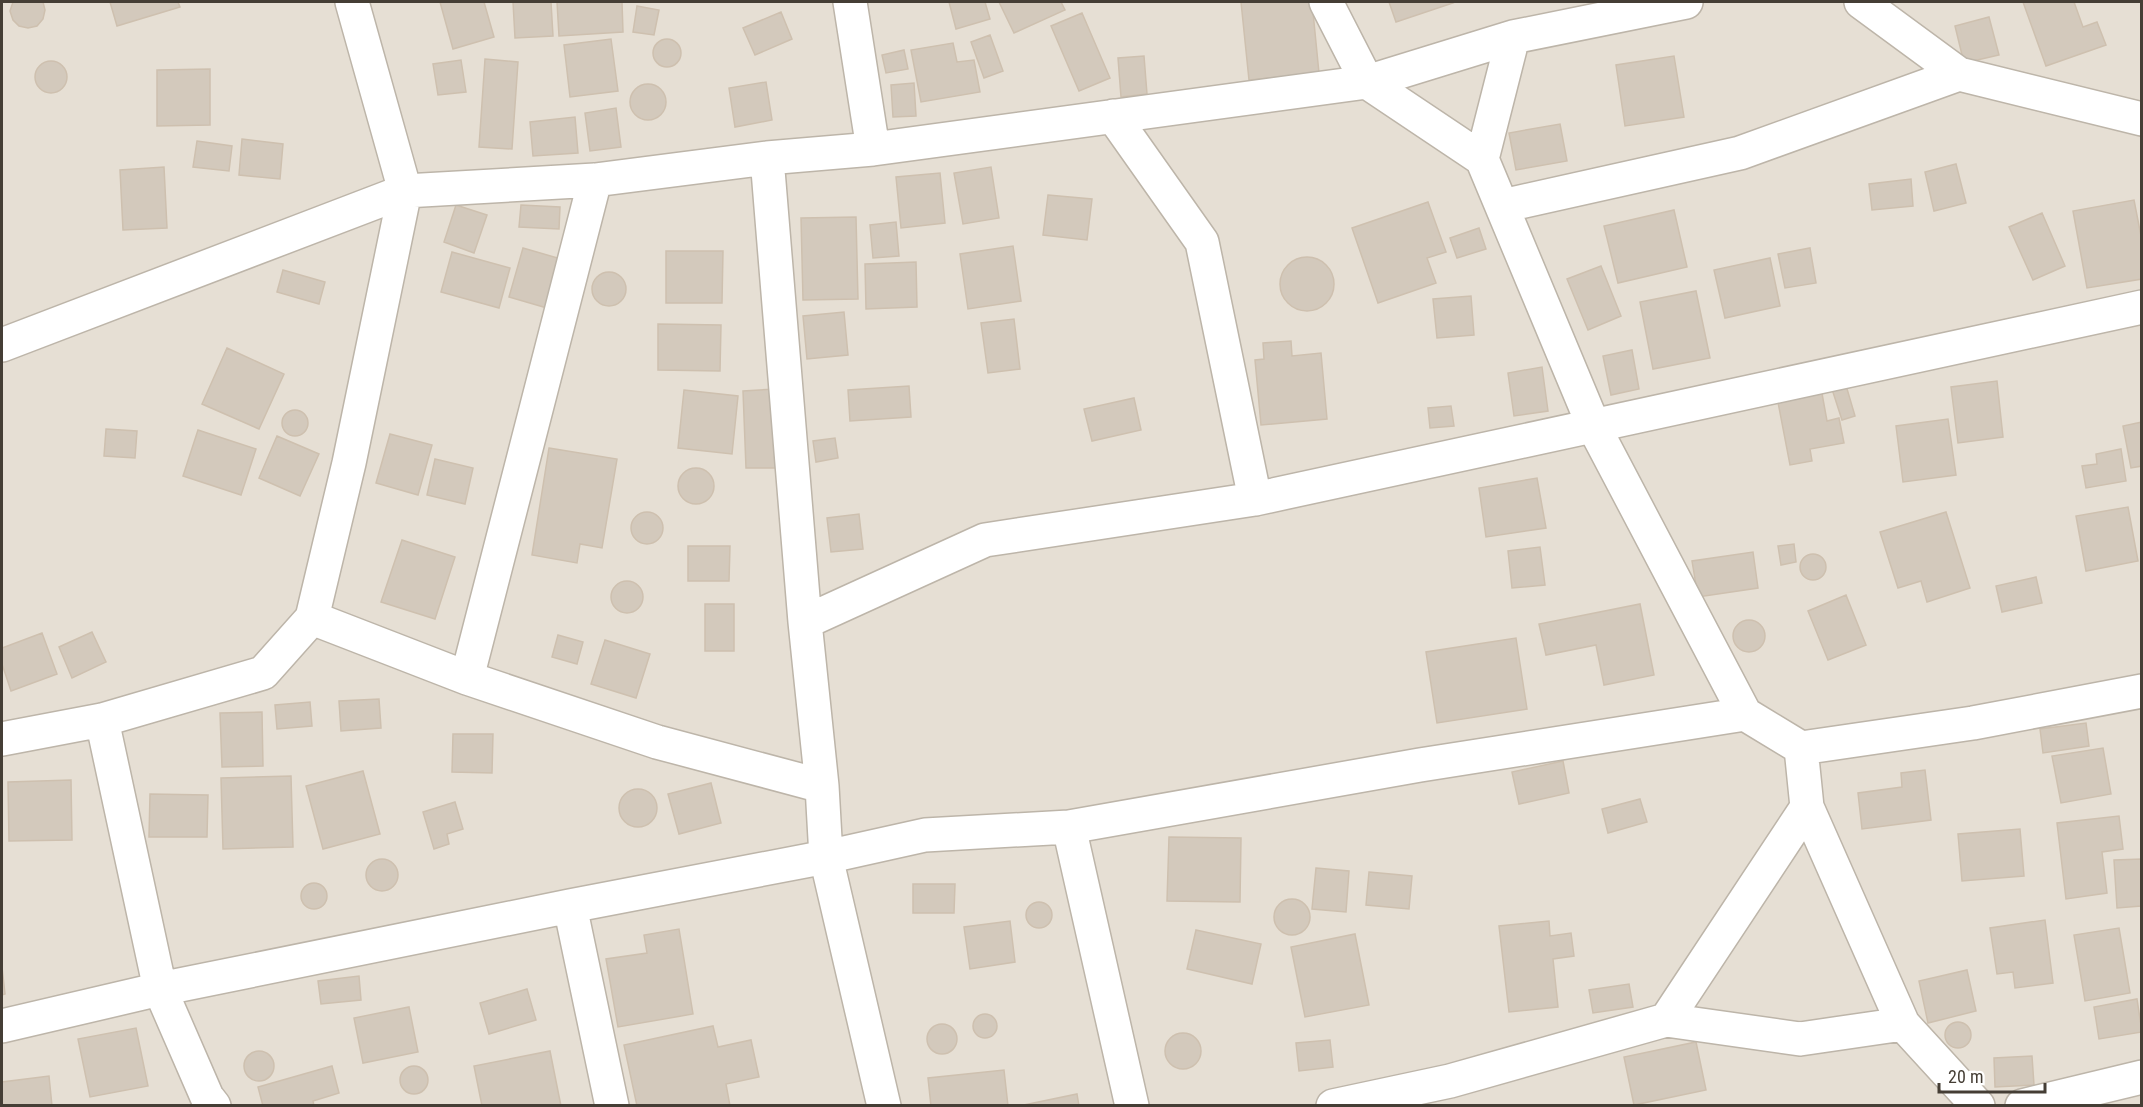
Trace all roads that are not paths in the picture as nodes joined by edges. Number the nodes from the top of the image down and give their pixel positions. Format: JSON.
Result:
{"nodes":[{"id":1,"x":352,"y":2,"type":"edge"},
{"id":2,"x":850,"y":2,"type":"edge"},
{"id":3,"x":1686,"y":2,"type":"edge"},
{"id":4,"x":1862,"y":2,"type":"edge"},
{"id":5,"x":1328,"y":3,"type":"edge"},
{"id":6,"x":1513,"y":37,"type":"junction"},
{"id":7,"x":1959,"y":74,"type":"junction"},
{"id":8,"x":1367,"y":82,"type":"junction"},
{"id":9,"x":1113,"y":116,"type":"junction"},
{"id":10,"x":2142,"y":119,"type":"edge"},
{"id":11,"x":873,"y":150,"type":"junction"},
{"id":12,"x":767,"y":158,"type":"junction"},
{"id":13,"x":1482,"y":159,"type":"junction"},
{"id":14,"x":595,"y":180,"type":"junction"},
{"id":15,"x":405,"y":192,"type":"junction"},
{"id":16,"x":1502,"y":206,"type":"junction"},
{"id":17,"x":2142,"y":307,"type":"edge"},
{"id":18,"x":2,"y":345,"type":"edge"},
{"id":19,"x":1593,"y":426,"type":"junction"},
{"id":20,"x":1255,"y":499,"type":"junction"},
{"id":21,"x":312,"y":618,"type":"junction"},
{"id":22,"x":805,"y":622,"type":"junction"},
{"id":23,"x":467,"y":678,"type":"junction"},
{"id":24,"x":2142,"y":691,"type":"edge"},
{"id":25,"x":1746,"y":714,"type":"junction"},
{"id":26,"x":102,"y":720,"type":"junction"},
{"id":27,"x":2,"y":739,"type":"edge"},
{"id":28,"x":1801,"y":748,"type":"junction"},
{"id":29,"x":822,"y":786,"type":"junction"},
{"id":30,"x":1807,"y":807,"type":"junction"},
{"id":31,"x":1069,"y":827,"type":"junction"},
{"id":32,"x":826,"y":857,"type":"junction"},
{"id":33,"x":570,"y":906,"type":"junction"},
{"id":34,"x":160,"y":989,"type":"junction"},
{"id":35,"x":1666,"y":1020,"type":"junction"},
{"id":36,"x":1903,"y":1024,"type":"junction"},
{"id":37,"x":2,"y":1026,"type":"edge"},
{"id":38,"x":2142,"y":1077,"type":"edge"},
{"id":39,"x":214,"y":1106,"type":"edge"},
{"id":40,"x":612,"y":1106,"type":"edge"},
{"id":41,"x":884,"y":1106,"type":"edge"},
{"id":42,"x":1132,"y":1106,"type":"edge"},
{"id":43,"x":1333,"y":1106,"type":"edge"},
{"id":44,"x":1978,"y":1106,"type":"edge"},
{"id":45,"x":2022,"y":1106,"type":"edge"}],
"edges":[{"from":1,"to":15,"type":"street"},
{"from":2,"to":11,"type":"street"},
{"from":3,"to":6,"type":"street"},
{"from":4,"to":7,"type":"street"},
{"from":5,"to":8,"type":"street"},
{"from":6,"to":8,"type":"street"},
{"from":6,"to":13,"type":"street"},
{"from":7,"to":10,"type":"street"},
{"from":7,"to":16,"type":"street"},
{"from":8,"to":9,"type":"street"},
{"from":8,"to":13,"type":"street"},
{"from":9,"to":11,"type":"street"},
{"from":9,"to":20,"type":"street"},
{"from":11,"to":12,"type":"street"},
{"from":12,"to":14,"type":"street"},
{"from":12,"to":22,"type":"street"},
{"from":13,"to":16,"type":"street"},
{"from":14,"to":15,"type":"street"},
{"from":14,"to":23,"type":"street"},
{"from":15,"to":18,"type":"street"},
{"from":15,"to":21,"type":"street"},
{"from":16,"to":19,"type":"street"},
{"from":17,"to":19,"type":"street"},
{"from":19,"to":20,"type":"street"},
{"from":19,"to":25,"type":"street"},
{"from":20,"to":22,"type":"street"},
{"from":21,"to":23,"type":"street"},
{"from":21,"to":26,"type":"street"},
{"from":22,"to":29,"type":"street"},
{"from":23,"to":29,"type":"street"},
{"from":24,"to":28,"type":"street"},
{"from":25,"to":28,"type":"street"},
{"from":25,"to":31,"type":"street"},
{"from":26,"to":27,"type":"street"},
{"from":26,"to":34,"type":"street"},
{"from":28,"to":30,"type":"street"},
{"from":29,"to":32,"type":"street"},
{"from":30,"to":35,"type":"street"},
{"from":30,"to":36,"type":"street"},
{"from":31,"to":32,"type":"street"},
{"from":31,"to":42,"type":"street"},
{"from":32,"to":33,"type":"street"},
{"from":32,"to":41,"type":"street"},
{"from":33,"to":34,"type":"street"},
{"from":33,"to":40,"type":"street"},
{"from":34,"to":37,"type":"street"},
{"from":34,"to":39,"type":"street"},
{"from":35,"to":36,"type":"street"},
{"from":35,"to":43,"type":"street"},
{"from":36,"to":44,"type":"street"},
{"from":38,"to":45,"type":"street"}]}
